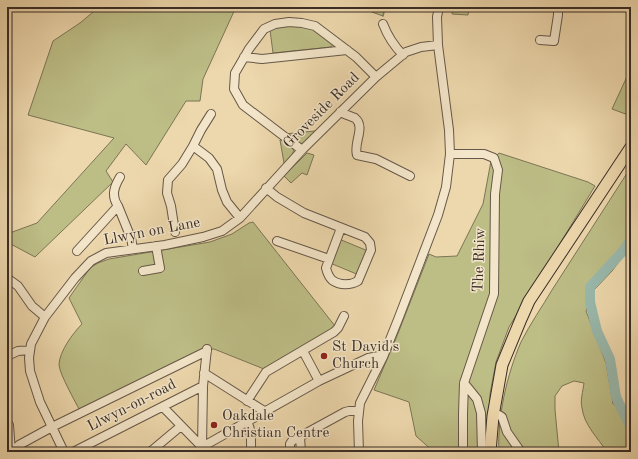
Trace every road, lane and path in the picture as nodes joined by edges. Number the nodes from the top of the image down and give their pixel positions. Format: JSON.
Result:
{"nodes":[{"id":1,"x":439,"y":7,"type":"edge"},
{"id":2,"x":558,"y":7,"type":"edge"},
{"id":3,"x":384,"y":24,"type":"dead end"},
{"id":4,"x":540,"y":40,"type":"dead end"},
{"id":5,"x":438,"y":45,"type":"junction"},
{"id":6,"x":347,"y":50,"type":"junction"},
{"id":7,"x":403,"y":55,"type":"junction"},
{"id":8,"x":244,"y":57,"type":"junction"},
{"id":9,"x":376,"y":76,"type":"junction"},
{"id":10,"x":340,"y":112,"type":"junction"},
{"id":11,"x":211,"y":114,"type":"dead end"},
{"id":12,"x":193,"y":146,"type":"junction"},
{"id":13,"x":631,"y":147,"type":"edge"},
{"id":14,"x":302,"y":150,"type":"junction"},
{"id":15,"x":450,"y":154,"type":"junction"},
{"id":16,"x":410,"y":176,"type":"dead end"},
{"id":17,"x":120,"y":177,"type":"dead end"},
{"id":18,"x":266,"y":188,"type":"junction"},
{"id":19,"x":118,"y":206,"type":"junction"},
{"id":20,"x":240,"y":218,"type":"junction"},
{"id":21,"x":342,"y":228,"type":"junction"},
{"id":22,"x":175,"y":232,"type":"dead end"},
{"id":23,"x":277,"y":241,"type":"dead end"},
{"id":24,"x":156,"y":246,"type":"junction"},
{"id":25,"x":133,"y":249,"type":"junction"},
{"id":26,"x":77,"y":251,"type":"dead end"},
{"id":27,"x":329,"y":259,"type":"junction"},
{"id":28,"x":143,"y":272,"type":"dead end"},
{"id":29,"x":7,"y":278,"type":"edge"},
{"id":30,"x":344,"y":316,"type":"dead end"},
{"id":31,"x":45,"y":317,"type":"junction"},
{"id":32,"x":30,"y":350,"type":"junction"},
{"id":33,"x":303,"y":351,"type":"junction"},
{"id":34,"x":7,"y":356,"type":"edge"},
{"id":35,"x":383,"y":357,"type":"junction"},
{"id":36,"x":204,"y":373,"type":"junction"},
{"id":37,"x":319,"y":381,"type":"junction"},
{"id":38,"x":464,"y":383,"type":"junction"},
{"id":39,"x":203,"y":386,"type":"junction"},
{"id":40,"x":247,"y":400,"type":"junction"},
{"id":41,"x":163,"y":407,"type":"junction"},
{"id":42,"x":358,"y":411,"type":"junction"},
{"id":43,"x":264,"y":412,"type":"junction"},
{"id":44,"x":493,"y":416,"type":"junction"},
{"id":45,"x":246,"y":421,"type":"junction"},
{"id":46,"x":9,"y":425,"type":"dead end"},
{"id":47,"x":181,"y":426,"type":"junction"},
{"id":48,"x":52,"y":427,"type":"junction"},
{"id":49,"x":300,"y":437,"type":"junction"},
{"id":50,"x":167,"y":439,"type":"junction"},
{"id":51,"x":199,"y":450,"type":"edge"},
{"id":52,"x":12,"y":452,"type":"edge"},
{"id":53,"x":64,"y":452,"type":"edge"},
{"id":54,"x":73,"y":452,"type":"edge"},
{"id":55,"x":150,"y":452,"type":"edge"},
{"id":56,"x":158,"y":452,"type":"edge"},
{"id":57,"x":251,"y":452,"type":"edge"},
{"id":58,"x":290,"y":452,"type":"edge"},
{"id":59,"x":301,"y":452,"type":"edge"},
{"id":60,"x":359,"y":452,"type":"edge"},
{"id":61,"x":463,"y":452,"type":"edge"},
{"id":62,"x":482,"y":452,"type":"edge"},
{"id":63,"x":490,"y":452,"type":"edge"},
{"id":64,"x":521,"y":452,"type":"edge"}],
"edges":[{"from":1,"to":5,"type":"street"},
{"from":2,"to":4,"type":"street"},
{"from":3,"to":7,"type":"street"},
{"from":5,"to":7,"type":"street","name":"Groveside Road"},
{"from":5,"to":15,"type":"street"},
{"from":6,"to":8,"type":"street"},
{"from":6,"to":8,"type":"street"},
{"from":6,"to":9,"type":"street"},
{"from":7,"to":9,"type":"street","name":"Groveside Road"},
{"from":8,"to":14,"type":"street"},
{"from":9,"to":10,"type":"street","name":"Groveside Road"},
{"from":10,"to":14,"type":"street","name":"Groveside Road"},
{"from":10,"to":16,"type":"street"},
{"from":11,"to":12,"type":"street"},
{"from":12,"to":20,"type":"street"},
{"from":12,"to":22,"type":"street"},
{"from":13,"to":44,"type":"main road"},
{"from":14,"to":18,"type":"street","name":"Groveside Road"},
{"from":15,"to":35,"type":"street"},
{"from":15,"to":38,"type":"street","name":"The Rhiw"},
{"from":17,"to":19,"type":"street"},
{"from":18,"to":20,"type":"street","name":"Groveside Road"},
{"from":18,"to":21,"type":"street"},
{"from":19,"to":25,"type":"street"},
{"from":19,"to":26,"type":"street"},
{"from":20,"to":24,"type":"street","name":"Llwyn on Lane"},
{"from":21,"to":27,"type":"street"},
{"from":21,"to":27,"type":"street"},
{"from":23,"to":27,"type":"street"},
{"from":24,"to":25,"type":"street","name":"Llwyn on Lane"},
{"from":24,"to":28,"type":"street"},
{"from":25,"to":31,"type":"street","name":"Llwyn on Lane"},
{"from":29,"to":31,"type":"street"},
{"from":30,"to":33,"type":"street"},
{"from":31,"to":32,"type":"street","name":"Llwyn on Lane"},
{"from":32,"to":34,"type":"street"},
{"from":32,"to":48,"type":"street","name":"Llwyn on Lane"},
{"from":33,"to":37,"type":"street"},
{"from":33,"to":40,"type":"street"},
{"from":35,"to":37,"type":"street"},
{"from":35,"to":42,"type":"street"},
{"from":36,"to":39,"type":"street"},
{"from":36,"to":40,"type":"street"},
{"from":36,"to":48,"type":"street"},
{"from":37,"to":43,"type":"street"},
{"from":38,"to":61,"type":"street","name":"The Rhiw"},
{"from":38,"to":62,"type":"street"},
{"from":39,"to":41,"type":"street","name":"Llwyn-on-road"},
{"from":39,"to":51,"type":"street"},
{"from":40,"to":43,"type":"street"},
{"from":41,"to":47,"type":"street"},
{"from":41,"to":54,"type":"street","name":"Llwyn-on-road"},
{"from":42,"to":49,"type":"street"},
{"from":42,"to":60,"type":"street"},
{"from":43,"to":45,"type":"street"},
{"from":44,"to":63,"type":"main road"},
{"from":44,"to":64,"type":"street"},
{"from":45,"to":51,"type":"street"},
{"from":45,"to":57,"type":"street"},
{"from":46,"to":52,"type":"street"},
{"from":47,"to":50,"type":"street"},
{"from":47,"to":51,"type":"street"},
{"from":48,"to":52,"type":"street"},
{"from":48,"to":53,"type":"street","name":"Llwyn on Lane"},
{"from":49,"to":58,"type":"street"},
{"from":49,"to":59,"type":"street"},
{"from":50,"to":55,"type":"street"},
{"from":50,"to":56,"type":"street"}]}
